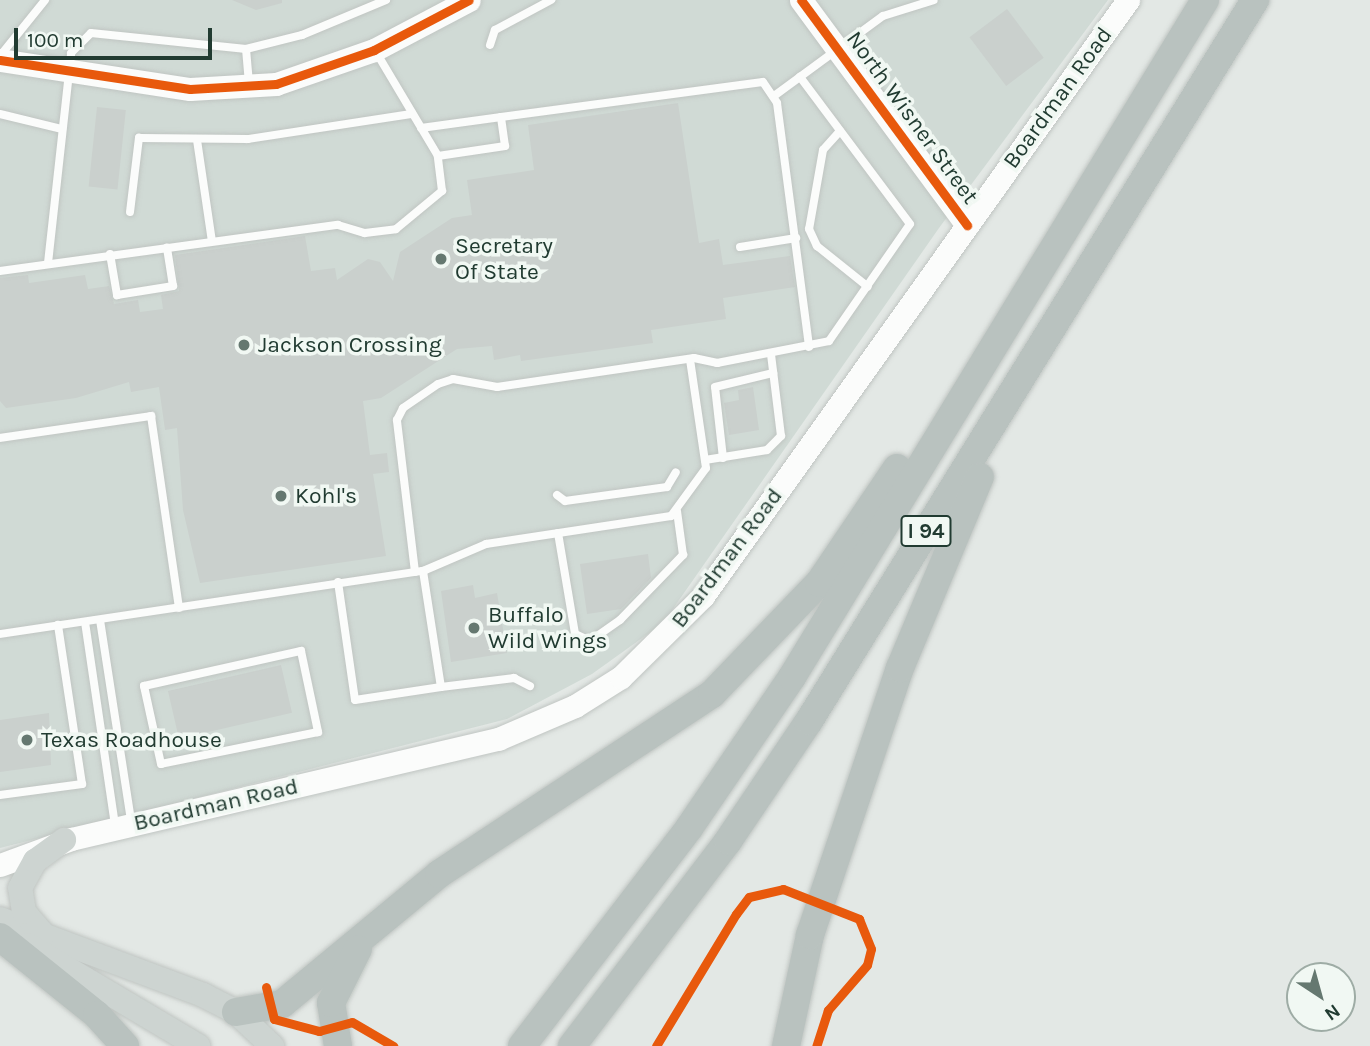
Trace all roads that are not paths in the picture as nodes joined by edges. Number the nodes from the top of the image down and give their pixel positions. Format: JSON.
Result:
{"nodes":[{"id":1,"x":45,"y":0,"type":"edge"},
{"id":2,"x":386,"y":0,"type":"edge"},
{"id":3,"x":551,"y":0,"type":"edge"},
{"id":4,"x":801,"y":0,"type":"edge"},
{"id":5,"x":934,"y":0,"type":"edge"},
{"id":6,"x":1128,"y":0,"type":"edge"},
{"id":7,"x":1205,"y":0,"type":"edge"},
{"id":8,"x":1255,"y":0,"type":"edge"},
{"id":9,"x":458,"y":2,"type":"edge"},
{"id":10,"x":490,"y":45,"type":"dead end"},
{"id":11,"x":246,"y":49,"type":"junction"},
{"id":12,"x":374,"y":50,"type":"junction"},
{"id":13,"x":838,"y":51,"type":"junction"},
{"id":14,"x":0,"y":58,"type":"edge"},
{"id":15,"x":68,"y":75,"type":"junction"},
{"id":16,"x":800,"y":78,"type":"junction"},
{"id":17,"x":249,"y":87,"type":"junction"},
{"id":18,"x":774,"y":96,"type":"junction"},
{"id":19,"x":0,"y":114,"type":"edge"},
{"id":20,"x":412,"y":114,"type":"junction"},
{"id":21,"x":501,"y":117,"type":"junction"},
{"id":22,"x":421,"y":128,"type":"junction"},
{"id":23,"x":62,"y":129,"type":"junction"},
{"id":24,"x":840,"y":131,"type":"junction"},
{"id":25,"x":197,"y":140,"type":"junction"},
{"id":26,"x":438,"y":156,"type":"junction"},
{"id":27,"x":1125,"y":208,"type":"junction"},
{"id":28,"x":130,"y":212,"type":"dead end"},
{"id":29,"x":967,"y":225,"type":"junction"},
{"id":30,"x":796,"y":238,"type":"junction"},
{"id":31,"x":212,"y":241,"type":"junction"},
{"id":32,"x":1055,"y":243,"type":"junction"},
{"id":33,"x":167,"y":247,"type":"junction"},
{"id":34,"x":740,"y":247,"type":"dead end"},
{"id":35,"x":110,"y":254,"type":"junction"},
{"id":36,"x":48,"y":263,"type":"junction"},
{"id":37,"x":0,"y":271,"type":"edge"},
{"id":38,"x":868,"y":288,"type":"junction"},
{"id":39,"x":809,"y":347,"type":"junction"},
{"id":40,"x":771,"y":355,"type":"junction"},
{"id":41,"x":690,"y":359,"type":"junction"},
{"id":42,"x":773,"y":373,"type":"junction"},
{"id":43,"x":0,"y":438,"type":"edge"},
{"id":44,"x":723,"y":458,"type":"junction"},
{"id":45,"x":705,"y":460,"type":"junction"},
{"id":46,"x":676,"y":472,"type":"dead end"},
{"id":47,"x":557,"y":495,"type":"dead end"},
{"id":48,"x":677,"y":511,"type":"junction"},
{"id":49,"x":558,"y":533,"type":"junction"},
{"id":50,"x":419,"y":572,"type":"junction"},
{"id":51,"x":338,"y":582,"type":"junction"},
{"id":52,"x":179,"y":608,"type":"junction"},
{"id":53,"x":100,"y":620,"type":"junction"},
{"id":54,"x":85,"y":622,"type":"junction"},
{"id":55,"x":58,"y":625,"type":"junction"},
{"id":56,"x":0,"y":634,"type":"edge"},
{"id":57,"x":530,"y":686,"type":"dead end"},
{"id":58,"x":441,"y":687,"type":"junction"},
{"id":59,"x":318,"y":732,"type":"joint"},
{"id":60,"x":0,"y":795,"type":"edge"},
{"id":61,"x":123,"y":826,"type":"junction"},
{"id":62,"x":64,"y":840,"type":"junction"},
{"id":63,"x":2,"y":860,"type":"edge"},
{"id":64,"x":428,"y":882,"type":"junction"},
{"id":65,"x":0,"y":919,"type":"edge"},
{"id":66,"x":0,"y":929,"type":"edge"},
{"id":67,"x":810,"y":935,"type":"junction"},
{"id":68,"x":0,"y":937,"type":"edge"},
{"id":69,"x":49,"y":939,"type":"junction"},
{"id":70,"x":236,"y":1012,"type":"junction"},
{"id":71,"x":125,"y":1046,"type":"edge"},
{"id":72,"x":198,"y":1046,"type":"edge"},
{"id":73,"x":272,"y":1046,"type":"edge"},
{"id":74,"x":338,"y":1046,"type":"edge"},
{"id":75,"x":522,"y":1046,"type":"edge"},
{"id":76,"x":572,"y":1046,"type":"edge"},
{"id":77,"x":769,"y":1046,"type":"edge"},
{"id":78,"x":786,"y":1046,"type":"edge"}],
"edges":[{"from":1,"to":14,"type":"lane"},
{"from":2,"to":11,"type":"lane"},
{"from":3,"to":10,"type":"lane"},
{"from":4,"to":13,"type":"main road","name":"North Wisner Street"},
{"from":5,"to":13,"type":"lane"},
{"from":6,"to":29,"type":"main road","name":"Boardman Road"},
{"from":7,"to":32,"type":"highway","number":"I 94"},
{"from":8,"to":27,"type":"highway","number":"I 94"},
{"from":9,"to":12,"type":"main road"},
{"from":11,"to":15,"type":"lane"},
{"from":11,"to":17,"type":"lane"},
{"from":12,"to":17,"type":"main road"},
{"from":12,"to":20,"type":"lane"},
{"from":13,"to":16,"type":"lane"},
{"from":13,"to":29,"type":"main road","name":"North Wisner Street"},
{"from":14,"to":15,"type":"main road"},
{"from":15,"to":17,"type":"main road"},
{"from":15,"to":23,"type":"lane"},
{"from":16,"to":18,"type":"lane"},
{"from":16,"to":24,"type":"lane"},
{"from":18,"to":21,"type":"lane"},
{"from":18,"to":30,"type":"lane"},
{"from":19,"to":23,"type":"lane"},
{"from":20,"to":22,"type":"lane"},
{"from":20,"to":25,"type":"lane"},
{"from":21,"to":22,"type":"lane"},
{"from":21,"to":26,"type":"lane"},
{"from":22,"to":26,"type":"lane"},
{"from":23,"to":36,"type":"lane"},
{"from":24,"to":38,"type":"lane"},
{"from":24,"to":38,"type":"lane"},
{"from":25,"to":28,"type":"lane"},
{"from":25,"to":31,"type":"lane"},
{"from":26,"to":31,"type":"lane"},
{"from":27,"to":67,"type":"highway"},
{"from":27,"to":76,"type":"highway","number":"I 94"},
{"from":29,"to":61,"type":"main road","name":"Boardman Road"},
{"from":30,"to":34,"type":"lane"},
{"from":30,"to":39,"type":"lane"},
{"from":31,"to":33,"type":"lane"},
{"from":32,"to":64,"type":"highway"},
{"from":32,"to":75,"type":"highway","number":"I 94"},
{"from":33,"to":35,"type":"lane"},
{"from":33,"to":35,"type":"lane"},
{"from":35,"to":36,"type":"lane"},
{"from":36,"to":37,"type":"lane"},
{"from":38,"to":39,"type":"lane"},
{"from":39,"to":40,"type":"lane"},
{"from":40,"to":41,"type":"lane"},
{"from":40,"to":42,"type":"lane"},
{"from":41,"to":45,"type":"lane"},
{"from":41,"to":50,"type":"lane"},
{"from":42,"to":44,"type":"lane"},
{"from":42,"to":44,"type":"lane"},
{"from":43,"to":52,"type":"lane"},
{"from":44,"to":45,"type":"lane"},
{"from":45,"to":48,"type":"lane"},
{"from":46,"to":47,"type":"lane"},
{"from":48,"to":49,"type":"lane"},
{"from":48,"to":49,"type":"lane"},
{"from":49,"to":50,"type":"lane"},
{"from":50,"to":51,"type":"lane"},
{"from":50,"to":58,"type":"lane"},
{"from":51,"to":52,"type":"lane"},
{"from":51,"to":58,"type":"lane"},
{"from":52,"to":53,"type":"lane"},
{"from":53,"to":54,"type":"lane"},
{"from":53,"to":61,"type":"lane"},
{"from":54,"to":55,"type":"lane"},
{"from":54,"to":61,"type":"lane"},
{"from":55,"to":56,"type":"lane"},
{"from":55,"to":60,"type":"lane"},
{"from":57,"to":58,"type":"lane"},
{"from":59,"to":59,"type":"lane"},
{"from":61,"to":62,"type":"main road","name":"Boardman Road"},
{"from":62,"to":63,"type":"main road","name":"Boardman Road"},
{"from":62,"to":69,"type":"main road"},
{"from":64,"to":70,"type":"highway"},
{"from":64,"to":74,"type":"highway"},
{"from":65,"to":69,"type":"main road"},
{"from":66,"to":72,"type":"main road"},
{"from":67,"to":77,"type":"highway"},
{"from":67,"to":78,"type":"highway"},
{"from":68,"to":71,"type":"highway"},
{"from":69,"to":70,"type":"main road"},
{"from":70,"to":73,"type":"main road"}]}
